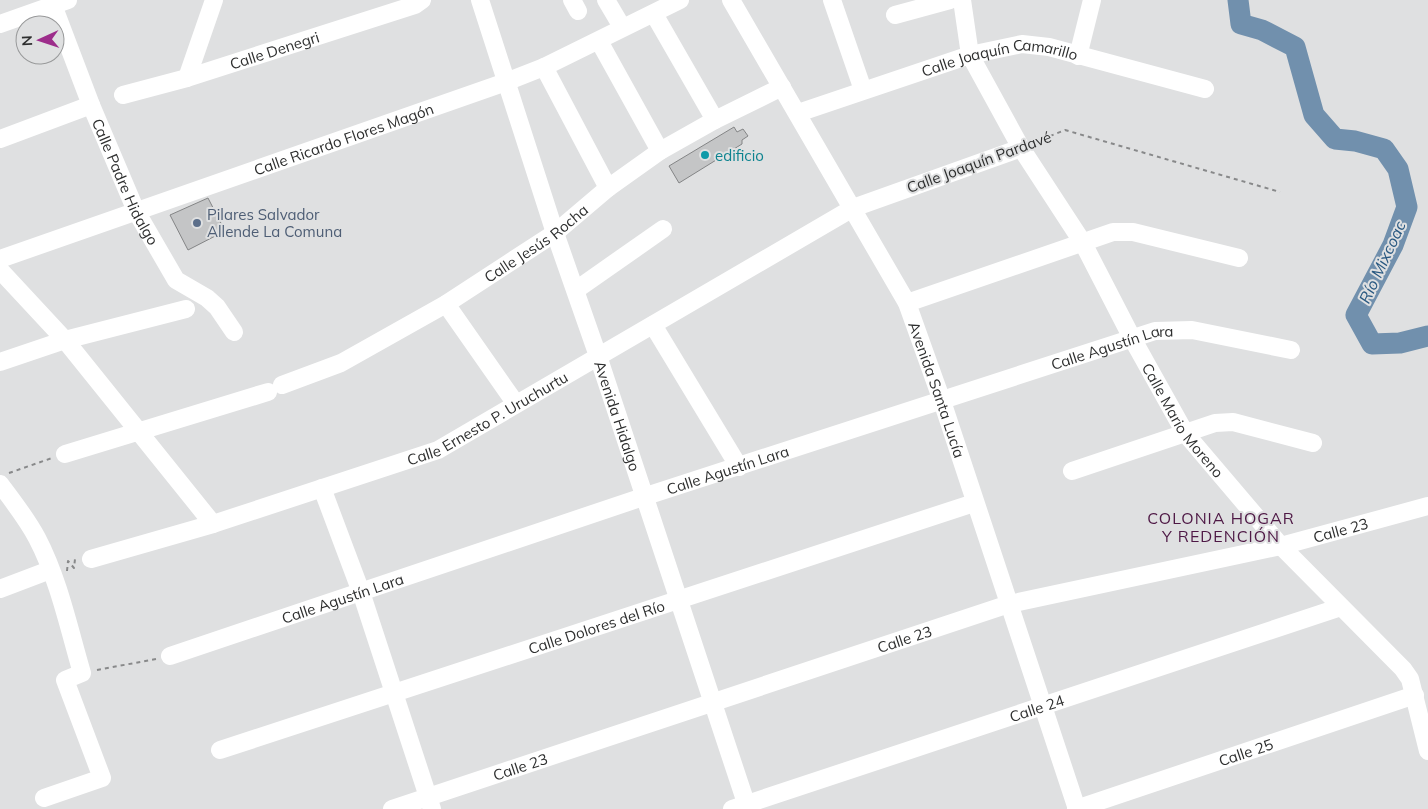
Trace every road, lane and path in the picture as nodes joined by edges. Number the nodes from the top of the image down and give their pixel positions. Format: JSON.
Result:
{"nodes":[{"id":1,"x":214,"y":0,"type":"edge"},
{"id":2,"x":422,"y":0,"type":"edge"},
{"id":3,"x":480,"y":0,"type":"edge"},
{"id":4,"x":606,"y":0,"type":"edge"},
{"id":5,"x":680,"y":0,"type":"edge"},
{"id":6,"x":731,"y":0,"type":"edge"},
{"id":7,"x":832,"y":0,"type":"edge"},
{"id":8,"x":950,"y":0,"type":"edge"},
{"id":9,"x":962,"y":0,"type":"edge"},
{"id":10,"x":1092,"y":0,"type":"edge"},
{"id":11,"x":60,"y":2,"type":"edge"},
{"id":12,"x":654,"y":14,"type":"junction"},
{"id":13,"x":895,"y":15,"type":"dead end"},
{"id":14,"x":0,"y":24,"type":"edge"},
{"id":15,"x":622,"y":27,"type":"junction"},
{"id":16,"x":599,"y":41,"type":"junction"},
{"id":17,"x":970,"y":55,"type":"junction"},
{"id":18,"x":1078,"y":56,"type":"junction"},
{"id":19,"x":544,"y":67,"type":"junction"},
{"id":20,"x":187,"y":78,"type":"junction"},
{"id":21,"x":506,"y":82,"type":"junction"},
{"id":22,"x":782,"y":88,"type":"junction"},
{"id":23,"x":1205,"y":89,"type":"dead end"},
{"id":24,"x":863,"y":90,"type":"junction"},
{"id":25,"x":123,"y":95,"type":"dead end"},
{"id":26,"x":91,"y":105,"type":"junction"},
{"id":27,"x":798,"y":113,"type":"junction"},
{"id":28,"x":715,"y":120,"type":"junction"},
{"id":29,"x":0,"y":139,"type":"edge"},
{"id":30,"x":1021,"y":148,"type":"junction"},
{"id":31,"x":660,"y":152,"type":"junction"},
{"id":32,"x":608,"y":188,"type":"junction"},
{"id":33,"x":1280,"y":192,"type":"dead end"},
{"id":34,"x":853,"y":208,"type":"junction"},
{"id":35,"x":136,"y":211,"type":"junction"},
{"id":36,"x":663,"y":229,"type":"dead end"},
{"id":37,"x":555,"y":233,"type":"junction"},
{"id":38,"x":1082,"y":243,"type":"junction"},
{"id":39,"x":1239,"y":258,"type":"dead end"},
{"id":40,"x":0,"y":259,"type":"edge"},
{"id":41,"x":0,"y":270,"type":"edge"},
{"id":42,"x":576,"y":290,"type":"junction"},
{"id":43,"x":906,"y":303,"type":"junction"},
{"id":44,"x":446,"y":304,"type":"junction"},
{"id":45,"x":186,"y":309,"type":"dead end"},
{"id":46,"x":653,"y":325,"type":"junction"},
{"id":47,"x":234,"y":332,"type":"dead end"},
{"id":48,"x":1132,"y":338,"type":"junction"},
{"id":49,"x":65,"y":340,"type":"junction"},
{"id":50,"x":1291,"y":350,"type":"dead end"},
{"id":51,"x":598,"y":356,"type":"junction"},
{"id":52,"x":0,"y":362,"type":"edge"},
{"id":53,"x":942,"y":401,"type":"junction"},
{"id":54,"x":516,"y":404,"type":"junction"},
{"id":55,"x":137,"y":430,"type":"junction"},
{"id":56,"x":1185,"y":433,"type":"junction"},
{"id":57,"x":1312,"y":444,"type":"dead end"},
{"id":58,"x":65,"y":454,"type":"joint"},
{"id":59,"x":738,"y":467,"type":"junction"},
{"id":60,"x":1072,"y":471,"type":"dead end"},
{"id":61,"x":5,"y":478,"type":"edge"},
{"id":62,"x":322,"y":488,"type":"junction"},
{"id":63,"x":644,"y":497,"type":"junction"},
{"id":64,"x":974,"y":503,"type":"junction"},
{"id":65,"x":1428,"y":506,"type":"edge"},
{"id":66,"x":213,"y":524,"type":"junction"},
{"id":67,"x":1281,"y":546,"type":"junction"},
{"id":68,"x":91,"y":558,"type":"joint"},
{"id":69,"x":50,"y":570,"type":"junction"},
{"id":70,"x":0,"y":589,"type":"edge"},
{"id":71,"x":361,"y":592,"type":"junction"},
{"id":72,"x":678,"y":598,"type":"junction"},
{"id":73,"x":1009,"y":604,"type":"junction"},
{"id":74,"x":1341,"y":607,"type":"junction"},
{"id":75,"x":170,"y":656,"type":"joint"},
{"id":76,"x":82,"y":673,"type":"junction"},
{"id":77,"x":395,"y":694,"type":"junction"},
{"id":78,"x":1415,"y":695,"type":"junction"},
{"id":79,"x":712,"y":701,"type":"junction"},
{"id":80,"x":1042,"y":706,"type":"junction"},
{"id":81,"x":220,"y":750,"type":"dead end"},
{"id":82,"x":1428,"y":751,"type":"edge"},
{"id":83,"x":44,"y":798,"type":"dead end"},
{"id":84,"x":430,"y":803,"type":"edge"},
{"id":85,"x":742,"y":807,"type":"edge"},
{"id":86,"x":392,"y":809,"type":"edge"},
{"id":87,"x":1077,"y":809,"type":"edge"}],
"edges":[{"from":1,"to":20,"type":"street"},
{"from":2,"to":20,"type":"street","name":"Calle Denegri"},
{"from":3,"to":21,"type":"street","name":"Avenida Hidalgo"},
{"from":4,"to":15,"type":"street"},
{"from":5,"to":12,"type":"street","name":"Calle Ricardo Flores Magón"},
{"from":6,"to":22,"type":"street","name":"Avenida Santa Lucía"},
{"from":7,"to":24,"type":"street"},
{"from":8,"to":13,"type":"street"},
{"from":9,"to":17,"type":"street","name":"Calle Mario Moreno"},
{"from":10,"to":18,"type":"street"},
{"from":11,"to":14,"type":"street"},
{"from":11,"to":26,"type":"street","name":"Calle Padre Hidalgo"},
{"from":12,"to":15,"type":"street","name":"Calle Ricardo Flores Magón"},
{"from":12,"to":28,"type":"street"},
{"from":15,"to":16,"type":"street","name":"Calle Ricardo Flores Magón"},
{"from":16,"to":19,"type":"street","name":"Calle Ricardo Flores Magón"},
{"from":16,"to":31,"type":"street"},
{"from":17,"to":18,"type":"street","name":"Calle Joaquín Camarillo"},
{"from":17,"to":24,"type":"street","name":"Calle Joaquín Camarillo"},
{"from":17,"to":30,"type":"street","name":"Calle Mario Moreno"},
{"from":18,"to":23,"type":"street","name":"Calle Joaquín Camarillo"},
{"from":19,"to":21,"type":"street","name":"Calle Ricardo Flores Magón"},
{"from":19,"to":32,"type":"street"},
{"from":20,"to":25,"type":"street","name":"Calle Denegri"},
{"from":21,"to":35,"type":"street","name":"Calle Ricardo Flores Magón"},
{"from":21,"to":37,"type":"street","name":"Avenida Hidalgo"},
{"from":22,"to":27,"type":"street","name":"Avenida Santa Lucía"},
{"from":22,"to":28,"type":"street","name":"Calle Jesús Rocha"},
{"from":24,"to":27,"type":"street","name":"Calle Joaquín Camarillo"},
{"from":26,"to":29,"type":"street"},
{"from":26,"to":35,"type":"street","name":"Calle Padre Hidalgo"},
{"from":27,"to":34,"type":"street","name":"Avenida Santa Lucía"},
{"from":28,"to":31,"type":"street","name":"Calle Jesús Rocha"},
{"from":30,"to":33,"type":"path","name":"Calle Joaquín Pardavé"},
{"from":30,"to":34,"type":"street","name":"Calle Joaquín Pardavé"},
{"from":30,"to":38,"type":"street","name":"Calle Mario Moreno"},
{"from":31,"to":32,"type":"street","name":"Calle Jesús Rocha"},
{"from":32,"to":37,"type":"street","name":"Calle Jesús Rocha"},
{"from":34,"to":43,"type":"street","name":"Avenida Santa Lucía"},
{"from":34,"to":46,"type":"street","name":"Calle Ernesto P. Uruchurtu"},
{"from":35,"to":40,"type":"street","name":"Calle Ricardo Flores Magón"},
{"from":35,"to":47,"type":"street","name":"Calle Padre Hidalgo"},
{"from":36,"to":42,"type":"street"},
{"from":37,"to":42,"type":"street","name":"Avenida Hidalgo"},
{"from":37,"to":44,"type":"street","name":"Calle Jesús Rocha"},
{"from":38,"to":39,"type":"street"},
{"from":38,"to":43,"type":"street"},
{"from":38,"to":48,"type":"street","name":"Calle Mario Moreno"},
{"from":41,"to":49,"type":"street"},
{"from":42,"to":51,"type":"street","name":"Avenida Hidalgo"},
{"from":43,"to":53,"type":"street","name":"Avenida Santa Lucía"},
{"from":44,"to":54,"type":"street"},
{"from":44,"to":55,"type":"street","name":"Calle Jesús Rocha"},
{"from":45,"to":49,"type":"street"},
{"from":46,"to":51,"type":"street","name":"Calle Ernesto P. Uruchurtu"},
{"from":46,"to":59,"type":"street"},
{"from":48,"to":50,"type":"street","name":"Calle Agustín Lara"},
{"from":48,"to":53,"type":"street","name":"Calle Agustín Lara"},
{"from":48,"to":56,"type":"street","name":"Calle Mario Moreno"},
{"from":49,"to":52,"type":"street"},
{"from":49,"to":55,"type":"street"},
{"from":51,"to":54,"type":"street","name":"Calle Ernesto P. Uruchurtu"},
{"from":51,"to":63,"type":"street","name":"Avenida Hidalgo"},
{"from":53,"to":59,"type":"street","name":"Calle Agustín Lara"},
{"from":53,"to":64,"type":"street","name":"Avenida Santa Lucía"},
{"from":54,"to":62,"type":"street","name":"Calle Ernesto P. Uruchurtu"},
{"from":55,"to":58,"type":"street","name":"Calle Jesús Rocha"},
{"from":55,"to":66,"type":"street"},
{"from":56,"to":57,"type":"street"},
{"from":56,"to":60,"type":"street"},
{"from":56,"to":67,"type":"street","name":"Calle Mario Moreno"},
{"from":58,"to":61,"type":"path"},
{"from":59,"to":63,"type":"street","name":"Calle Agustín Lara"},
{"from":61,"to":69,"type":"street"},
{"from":62,"to":66,"type":"street","name":"Calle Ernesto P. Uruchurtu"},
{"from":62,"to":71,"type":"street"},
{"from":63,"to":71,"type":"street","name":"Calle Agustín Lara"},
{"from":63,"to":72,"type":"street","name":"Avenida Hidalgo"},
{"from":64,"to":72,"type":"street","name":"Calle Dolores del Río"},
{"from":64,"to":73,"type":"street","name":"Avenida Santa Lucía"},
{"from":65,"to":67,"type":"street","name":"Calle 23"},
{"from":66,"to":68,"type":"street","name":"Calle Ernesto P. Uruchurtu"},
{"from":67,"to":73,"type":"street","name":"Calle 23"},
{"from":67,"to":74,"type":"street","name":"Calle Mario Moreno"},
{"from":68,"to":69,"type":"path"},
{"from":69,"to":70,"type":"street"},
{"from":69,"to":76,"type":"street"},
{"from":71,"to":75,"type":"street","name":"Calle Agustín Lara"},
{"from":71,"to":77,"type":"street"},
{"from":72,"to":77,"type":"street","name":"Calle Dolores del Río"},
{"from":72,"to":79,"type":"street","name":"Avenida Hidalgo"},
{"from":73,"to":79,"type":"street","name":"Calle 23"},
{"from":73,"to":80,"type":"street","name":"Avenida Santa Lucía"},
{"from":74,"to":78,"type":"street","name":"Calle Mario Moreno"},
{"from":74,"to":80,"type":"street","name":"Calle 24"},
{"from":75,"to":76,"type":"path"},
{"from":76,"to":83,"type":"street"},
{"from":77,"to":81,"type":"street","name":"Calle Dolores del Río"},
{"from":77,"to":84,"type":"street"},
{"from":78,"to":82,"type":"street","name":"Calle Mario Moreno"},
{"from":78,"to":87,"type":"street","name":"Calle 25"},
{"from":79,"to":84,"type":"street","name":"Calle 23"},
{"from":79,"to":85,"type":"street","name":"Avenida Hidalgo"},
{"from":80,"to":85,"type":"street","name":"Calle 24"},
{"from":80,"to":87,"type":"street","name":"Avenida Santa Lucía"},
{"from":84,"to":86,"type":"street","name":"Calle 23"}]}
